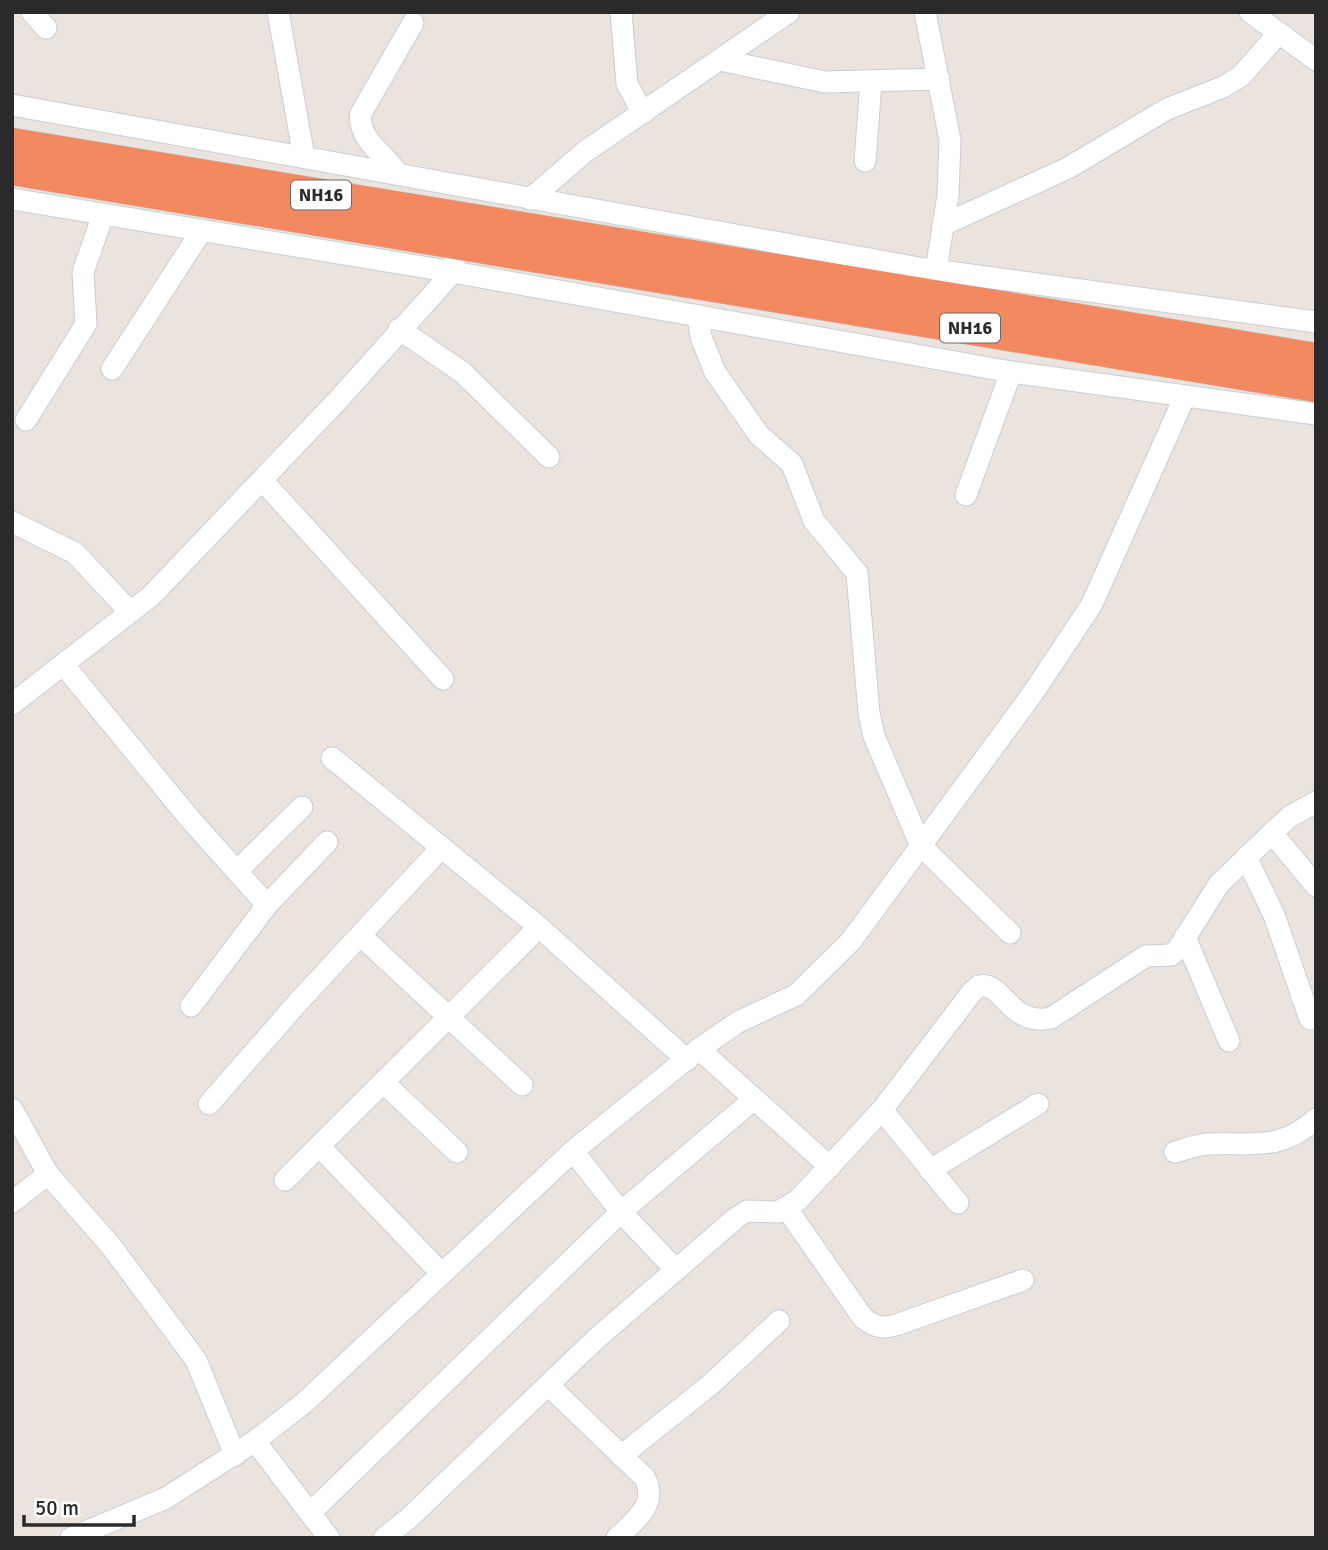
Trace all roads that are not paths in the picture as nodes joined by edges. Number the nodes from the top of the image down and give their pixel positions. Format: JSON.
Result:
{"nodes":[{"id":1,"x":278,"y":12,"type":"edge"},
{"id":2,"x":925,"y":12,"type":"edge"},
{"id":3,"x":1250,"y":12,"type":"edge"},
{"id":4,"x":623,"y":13,"type":"edge"},
{"id":5,"x":783,"y":14,"type":"edge"},
{"id":6,"x":413,"y":23,"type":"dead end"},
{"id":7,"x":1278,"y":34,"type":"junction"},
{"id":8,"x":720,"y":60,"type":"junction"},
{"id":9,"x":1316,"y":60,"type":"edge"},
{"id":10,"x":939,"y":79,"type":"junction"},
{"id":11,"x":872,"y":82,"type":"junction"},
{"id":12,"x":12,"y":106,"type":"edge"},
{"id":13,"x":643,"y":113,"type":"junction"},
{"id":14,"x":12,"y":144,"type":"edge"},
{"id":15,"x":304,"y":157,"type":"junction"},
{"id":16,"x":864,"y":161,"type":"dead end"},
{"id":17,"x":12,"y":169,"type":"edge"},
{"id":18,"x":398,"y":174,"type":"junction"},
{"id":19,"x":466,"y":187,"type":"junction"},
{"id":20,"x":12,"y":199,"type":"edge"},
{"id":21,"x":530,"y":199,"type":"junction"},
{"id":22,"x":103,"y":215,"type":"junction"},
{"id":23,"x":943,"y":225,"type":"junction"},
{"id":24,"x":202,"y":230,"type":"junction"},
{"id":25,"x":627,"y":258,"type":"junction"},
{"id":26,"x":936,"y":270,"type":"junction"},
{"id":27,"x":453,"y":272,"type":"junction"},
{"id":28,"x":698,"y":316,"type":"junction"},
{"id":29,"x":1316,"y":322,"type":"edge"},
{"id":30,"x":399,"y":330,"type":"junction"},
{"id":31,"x":1316,"y":359,"type":"edge"},
{"id":32,"x":112,"y":369,"type":"dead end"},
{"id":33,"x":1011,"y":372,"type":"junction"},
{"id":34,"x":1316,"y":386,"type":"edge"},
{"id":35,"x":1184,"y":398,"type":"junction"},
{"id":36,"x":1316,"y":414,"type":"edge"},
{"id":37,"x":26,"y":420,"type":"dead end"},
{"id":38,"x":549,"y":457,"type":"dead end"},
{"id":39,"x":261,"y":480,"type":"junction"},
{"id":40,"x":966,"y":495,"type":"dead end"},
{"id":41,"x":12,"y":522,"type":"edge"},
{"id":42,"x":130,"y":612,"type":"junction"},
{"id":43,"x":62,"y":664,"type":"junction"},
{"id":44,"x":443,"y":679,"type":"dead end"},
{"id":45,"x":12,"y":704,"type":"edge"},
{"id":46,"x":332,"y":758,"type":"dead end"},
{"id":47,"x":1316,"y":802,"type":"edge"},
{"id":48,"x":302,"y":807,"type":"dead end"},
{"id":49,"x":1272,"y":833,"type":"junction"},
{"id":50,"x":327,"y":842,"type":"dead end"},
{"id":51,"x":921,"y":846,"type":"junction"},
{"id":52,"x":441,"y":848,"type":"junction"},
{"id":53,"x":1246,"y":858,"type":"junction"},
{"id":54,"x":237,"y":871,"type":"junction"},
{"id":55,"x":1316,"y":887,"type":"edge"},
{"id":56,"x":267,"y":905,"type":"junction"},
{"id":57,"x":539,"y":927,"type":"junction"},
{"id":58,"x":1010,"y":933,"type":"dead end"},
{"id":59,"x":361,"y":936,"type":"junction"},
{"id":60,"x":1185,"y":937,"type":"junction"},
{"id":61,"x":191,"y":1006,"type":"dead end"},
{"id":62,"x":449,"y":1016,"type":"junction"},
{"id":63,"x":1310,"y":1019,"type":"dead end"},
{"id":64,"x":1229,"y":1041,"type":"dead end"},
{"id":65,"x":693,"y":1054,"type":"junction"},
{"id":66,"x":383,"y":1082,"type":"junction"},
{"id":67,"x":522,"y":1085,"type":"dead end"},
{"id":68,"x":753,"y":1100,"type":"junction"},
{"id":69,"x":209,"y":1104,"type":"dead end"},
{"id":70,"x":1038,"y":1104,"type":"dead end"},
{"id":71,"x":12,"y":1110,"type":"edge"},
{"id":72,"x":882,"y":1110,"type":"junction"},
{"id":73,"x":1316,"y":1119,"type":"edge"},
{"id":74,"x":319,"y":1146,"type":"junction"},
{"id":75,"x":457,"y":1152,"type":"dead end"},
{"id":76,"x":573,"y":1152,"type":"junction"},
{"id":77,"x":1175,"y":1152,"type":"dead end"},
{"id":78,"x":830,"y":1167,"type":"junction"},
{"id":79,"x":930,"y":1170,"type":"junction"},
{"id":80,"x":48,"y":1174,"type":"junction"},
{"id":81,"x":285,"y":1180,"type":"dead end"},
{"id":82,"x":12,"y":1202,"type":"edge"},
{"id":83,"x":958,"y":1203,"type":"dead end"},
{"id":84,"x":787,"y":1209,"type":"junction"},
{"id":85,"x":621,"y":1212,"type":"junction"},
{"id":86,"x":676,"y":1269,"type":"junction"},
{"id":87,"x":442,"y":1274,"type":"junction"},
{"id":88,"x":1023,"y":1280,"type":"dead end"},
{"id":89,"x":779,"y":1321,"type":"dead end"},
{"id":90,"x":548,"y":1385,"type":"junction"},
{"id":91,"x":255,"y":1441,"type":"junction"},
{"id":92,"x":234,"y":1455,"type":"junction"},
{"id":93,"x":621,"y":1456,"type":"junction"},
{"id":94,"x":310,"y":1513,"type":"junction"},
{"id":95,"x":71,"y":1538,"type":"edge"},
{"id":96,"x":329,"y":1538,"type":"edge"},
{"id":97,"x":384,"y":1538,"type":"edge"},
{"id":98,"x":617,"y":1538,"type":"edge"}],
"edges":[{"from":1,"to":15,"type":"street"},
{"from":2,"to":10,"type":"street"},
{"from":3,"to":7,"type":"street"},
{"from":4,"to":13,"type":"street"},
{"from":5,"to":8,"type":"street"},
{"from":6,"to":18,"type":"street"},
{"from":7,"to":9,"type":"street"},
{"from":7,"to":23,"type":"street"},
{"from":8,"to":11,"type":"street"},
{"from":8,"to":13,"type":"street"},
{"from":10,"to":11,"type":"street"},
{"from":10,"to":23,"type":"street"},
{"from":11,"to":16,"type":"street"},
{"from":12,"to":15,"type":"street"},
{"from":13,"to":21,"type":"street"},
{"from":14,"to":25,"type":"highway","number":"NH16","bridge":true},
{"from":15,"to":18,"type":"street"},
{"from":17,"to":25,"type":"highway","number":"NH16","bridge":true},
{"from":18,"to":19,"type":"street"},
{"from":19,"to":21,"type":"street"},
{"from":19,"to":27,"type":"street"},
{"from":20,"to":22,"type":"street"},
{"from":21,"to":26,"type":"street"},
{"from":22,"to":24,"type":"street"},
{"from":22,"to":37,"type":"street"},
{"from":23,"to":26,"type":"street"},
{"from":24,"to":27,"type":"street"},
{"from":24,"to":32,"type":"street"},
{"from":25,"to":31,"type":"highway","number":"NH16"},
{"from":25,"to":34,"type":"highway","number":"NH16"},
{"from":26,"to":29,"type":"street"},
{"from":27,"to":28,"type":"street"},
{"from":27,"to":30,"type":"street"},
{"from":28,"to":33,"type":"street"},
{"from":28,"to":51,"type":"street"},
{"from":30,"to":38,"type":"street"},
{"from":30,"to":39,"type":"street"},
{"from":33,"to":35,"type":"street"},
{"from":33,"to":40,"type":"street"},
{"from":35,"to":36,"type":"street"},
{"from":35,"to":51,"type":"street"},
{"from":39,"to":42,"type":"street"},
{"from":39,"to":44,"type":"street"},
{"from":41,"to":42,"type":"street"},
{"from":42,"to":43,"type":"street"},
{"from":43,"to":45,"type":"street"},
{"from":43,"to":54,"type":"street"},
{"from":46,"to":52,"type":"street"},
{"from":47,"to":49,"type":"street"},
{"from":48,"to":54,"type":"street"},
{"from":49,"to":53,"type":"street"},
{"from":49,"to":55,"type":"street"},
{"from":50,"to":56,"type":"street"},
{"from":51,"to":58,"type":"street"},
{"from":51,"to":65,"type":"street"},
{"from":52,"to":57,"type":"street"},
{"from":52,"to":59,"type":"street"},
{"from":53,"to":60,"type":"street"},
{"from":53,"to":63,"type":"street"},
{"from":54,"to":56,"type":"street"},
{"from":56,"to":61,"type":"street"},
{"from":57,"to":62,"type":"street"},
{"from":57,"to":65,"type":"street"},
{"from":59,"to":62,"type":"street"},
{"from":59,"to":69,"type":"street"},
{"from":60,"to":64,"type":"street"},
{"from":60,"to":72,"type":"street"},
{"from":62,"to":66,"type":"street"},
{"from":62,"to":67,"type":"street"},
{"from":65,"to":68,"type":"street"},
{"from":65,"to":76,"type":"street"},
{"from":66,"to":74,"type":"street"},
{"from":66,"to":75,"type":"street"},
{"from":68,"to":78,"type":"street"},
{"from":68,"to":85,"type":"street"},
{"from":70,"to":79,"type":"street"},
{"from":71,"to":80,"type":"street"},
{"from":72,"to":78,"type":"street"},
{"from":72,"to":79,"type":"street"},
{"from":73,"to":77,"type":"street"},
{"from":74,"to":81,"type":"street"},
{"from":74,"to":87,"type":"street"},
{"from":76,"to":85,"type":"street"},
{"from":76,"to":87,"type":"street"},
{"from":78,"to":84,"type":"street"},
{"from":79,"to":83,"type":"street"},
{"from":80,"to":82,"type":"street"},
{"from":80,"to":92,"type":"street"},
{"from":84,"to":86,"type":"street"},
{"from":84,"to":88,"type":"street"},
{"from":85,"to":86,"type":"street"},
{"from":85,"to":94,"type":"street"},
{"from":86,"to":90,"type":"street"},
{"from":87,"to":91,"type":"street"},
{"from":89,"to":93,"type":"street"},
{"from":90,"to":93,"type":"street"},
{"from":90,"to":97,"type":"street"},
{"from":91,"to":92,"type":"street"},
{"from":91,"to":94,"type":"street"},
{"from":92,"to":95,"type":"street"},
{"from":93,"to":98,"type":"street"},
{"from":94,"to":96,"type":"street"}]}
